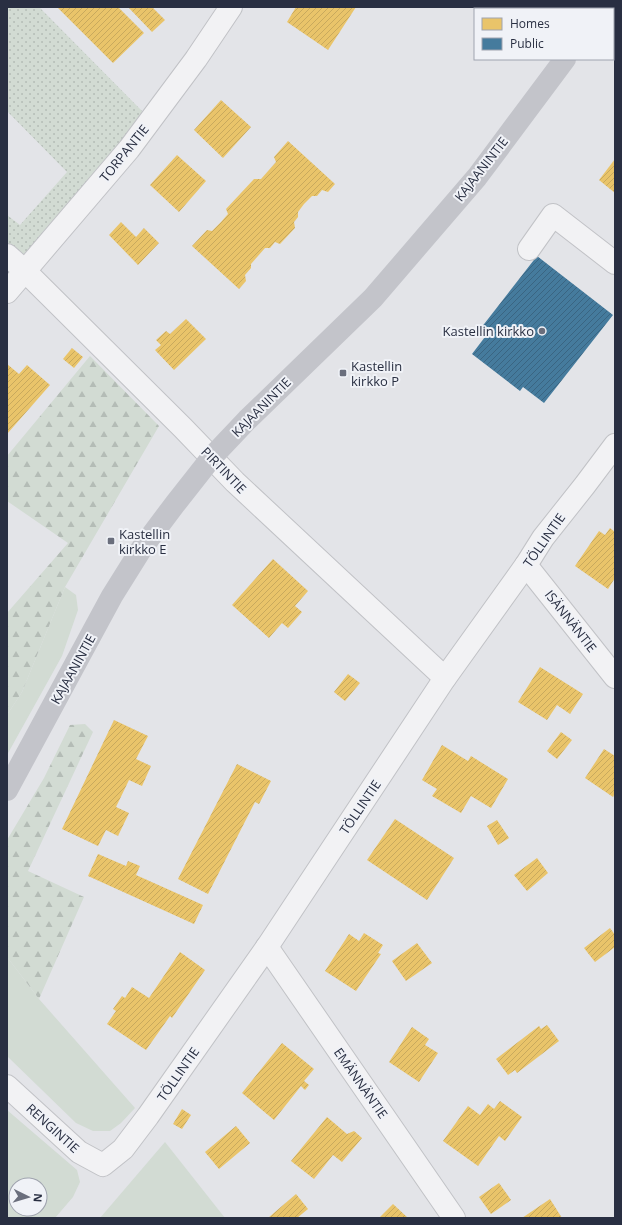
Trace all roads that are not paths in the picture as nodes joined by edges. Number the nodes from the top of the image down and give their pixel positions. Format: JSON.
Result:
{"nodes":[{"id":1,"x":231,"y":7,"type":"edge"},
{"id":2,"x":564,"y":60,"type":"edge"},
{"id":3,"x":529,"y":249,"type":"dead end"},
{"id":4,"x":7,"y":256,"type":"edge"},
{"id":5,"x":615,"y":263,"type":"edge"},
{"id":6,"x":24,"y":271,"type":"junction"},
{"id":7,"x":7,"y":292,"type":"edge"},
{"id":8,"x":615,"y":444,"type":"edge"},
{"id":9,"x":212,"y":457,"type":"junction"},
{"id":10,"x":526,"y":565,"type":"junction"},
{"id":11,"x":615,"y":677,"type":"edge"},
{"id":12,"x":445,"y":678,"type":"junction"},
{"id":13,"x":7,"y":790,"type":"edge"},
{"id":14,"x":267,"y":947,"type":"junction"},
{"id":15,"x":7,"y":1086,"type":"edge"},
{"id":16,"x":103,"y":1166,"type":"joint"},
{"id":17,"x":454,"y":1218,"type":"edge"}],
"edges":[{"from":1,"to":6,"type":"street","name":"TORPANTIE"},
{"from":2,"to":9,"type":"main road","name":"KAJAANINTIE"},
{"from":3,"to":5,"type":"street"},
{"from":4,"to":6,"type":"street","name":"PIRTINTIE"},
{"from":6,"to":7,"type":"street","name":"TORPANTIE"},
{"from":6,"to":9,"type":"street","name":"PIRTINTIE"},
{"from":8,"to":10,"type":"street","name":"TÖLLINTIE"},
{"from":9,"to":12,"type":"street","name":"PIRTINTIE"},
{"from":9,"to":13,"type":"main road","name":"KAJAANINTIE"},
{"from":10,"to":11,"type":"street","name":"ISÄNNÄNTIE"},
{"from":10,"to":12,"type":"street","name":"TÖLLINTIE"},
{"from":12,"to":14,"type":"street","name":"TÖLLINTIE"},
{"from":14,"to":16,"type":"street","name":"TÖLLINTIE"},
{"from":14,"to":17,"type":"street","name":"EMÄNNÄNTIE"},
{"from":15,"to":16,"type":"street","name":"RENGINTIE"}]}
